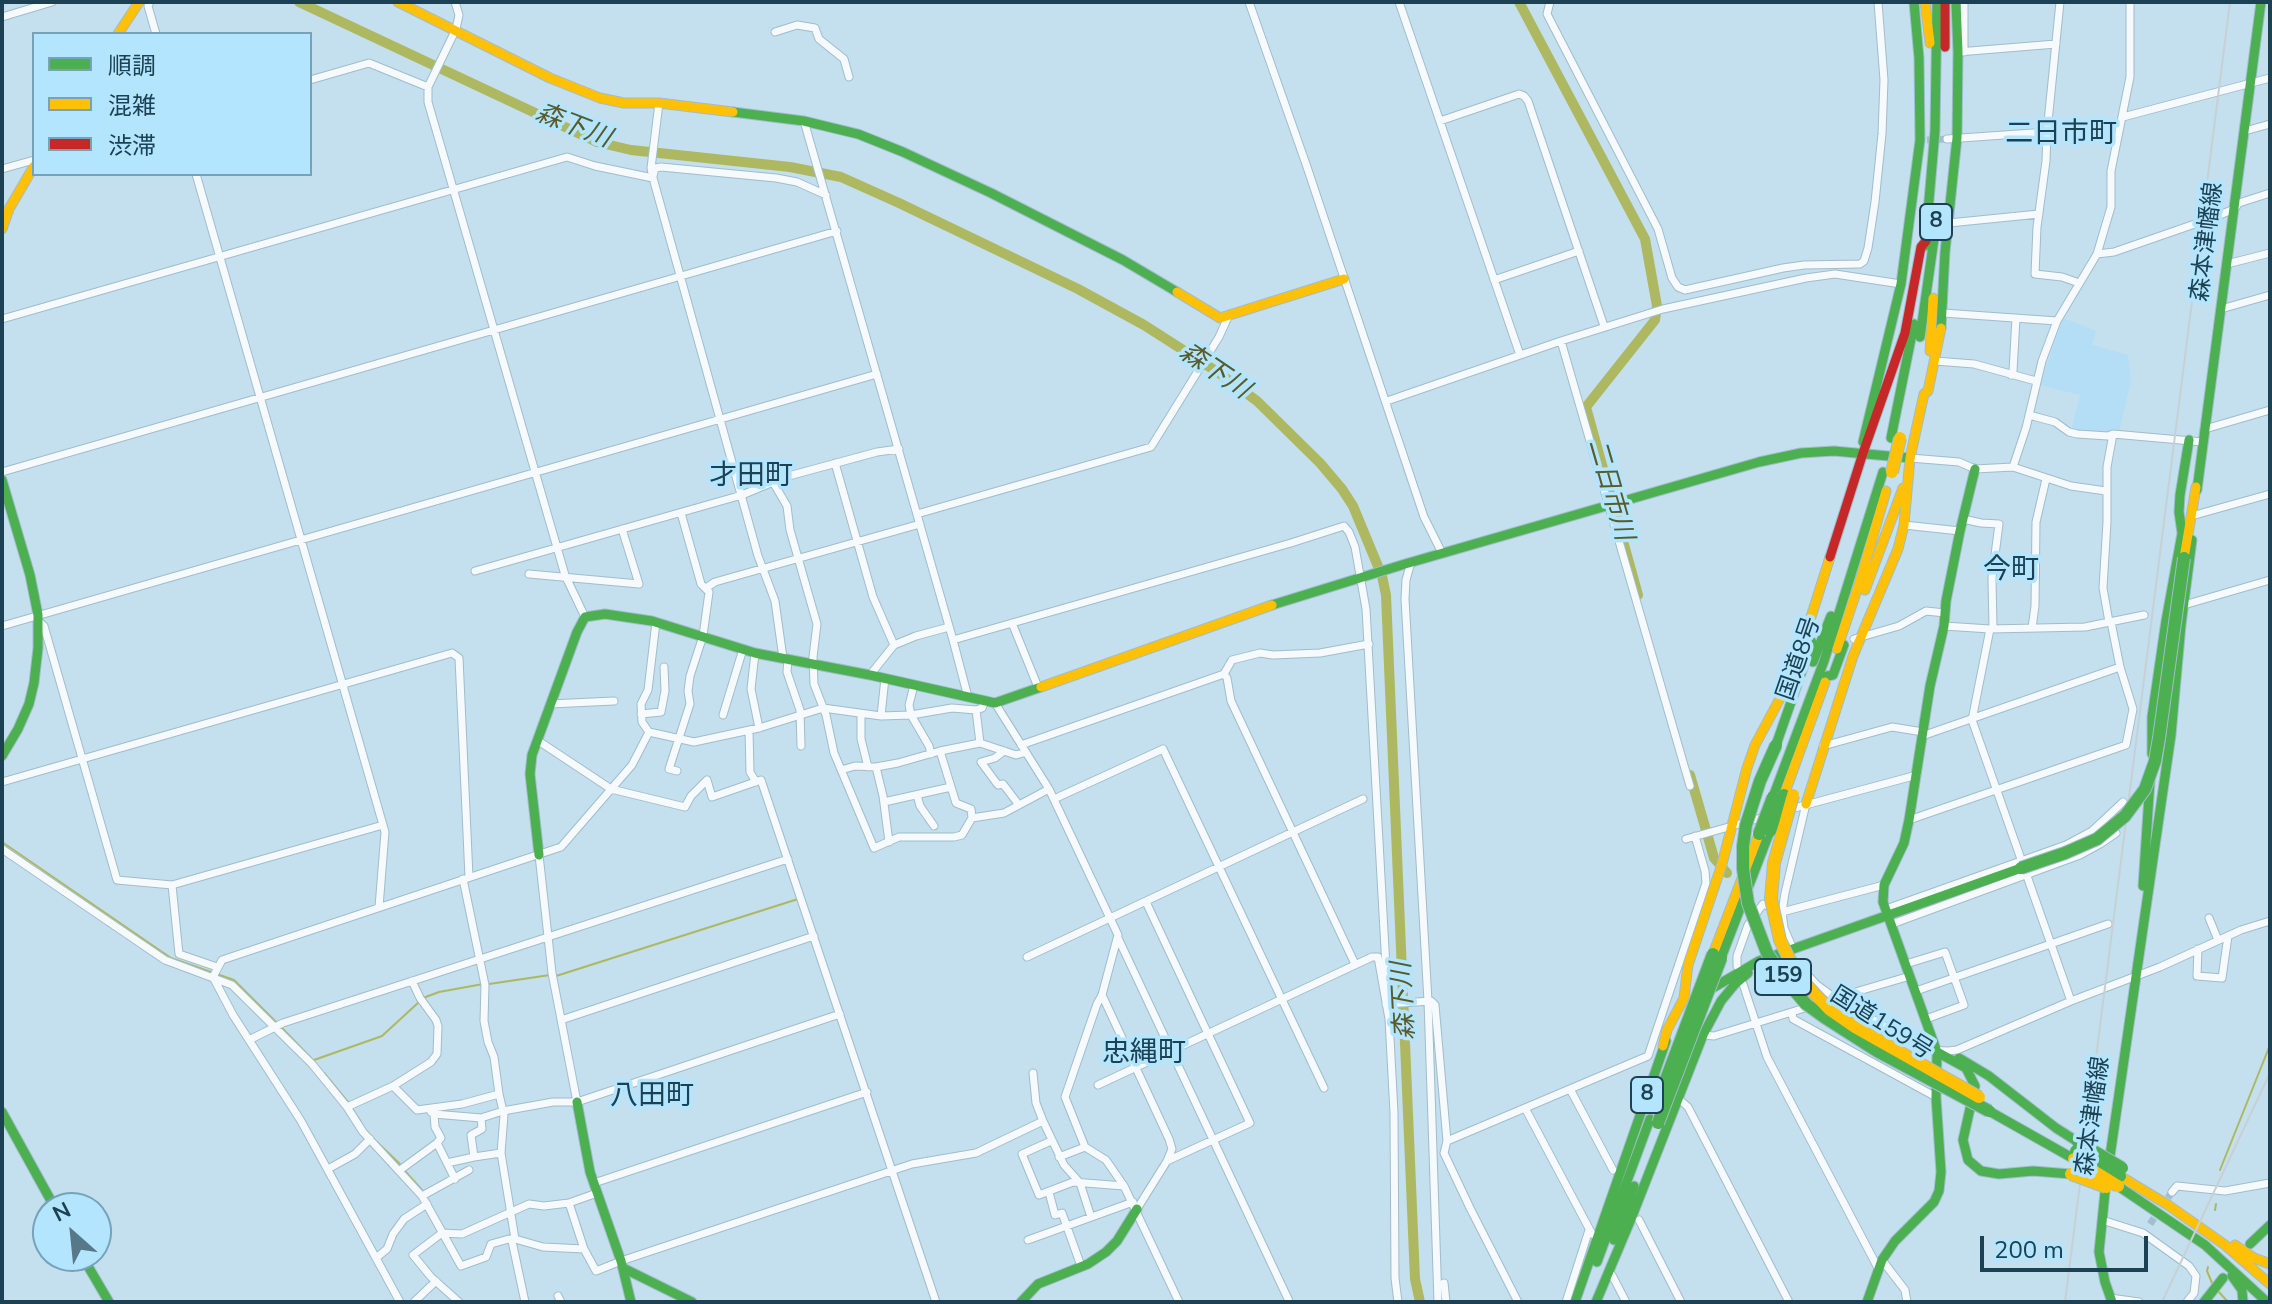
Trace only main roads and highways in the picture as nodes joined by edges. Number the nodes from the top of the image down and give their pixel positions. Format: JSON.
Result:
{"nodes":[{"id":1,"x":139,"y":2,"type":"edge"},
{"id":2,"x":398,"y":2,"type":"edge"},
{"id":3,"x":1914,"y":2,"type":"edge"},
{"id":4,"x":1925,"y":2,"type":"edge"},
{"id":5,"x":1937,"y":2,"type":"edge"},
{"id":6,"x":1947,"y":2,"type":"edge"},
{"id":7,"x":1956,"y":2,"type":"edge"},
{"id":8,"x":2261,"y":2,"type":"edge"},
{"id":9,"x":119,"y":32,"type":"edge"},
{"id":10,"x":1935,"y":109,"type":"junction"},
{"id":11,"x":32,"y":167,"type":"edge"},
{"id":12,"x":2,"y":229,"type":"edge"},
{"id":13,"x":1926,"y":241,"type":"junction"},
{"id":14,"x":1933,"y":253,"type":"junction"},
{"id":15,"x":1344,"y":279,"type":"road end"},
{"id":16,"x":1924,"y":394,"type":"junction"},
{"id":17,"x":1895,"y":438,"type":"junction"},
{"id":18,"x":2189,"y":440,"type":"road end"},
{"id":19,"x":1863,"y":453,"type":"junction"},
{"id":20,"x":1910,"y":458,"type":"junction"},
{"id":21,"x":1975,"y":469,"type":"road end"},
{"id":22,"x":1888,"y":472,"type":"junction"},
{"id":23,"x":1909,"y":474,"type":"junction"},
{"id":24,"x":2,"y":480,"type":"edge"},
{"id":25,"x":2196,"y":487,"type":"junction"},
{"id":26,"x":1840,"y":528,"type":"junction"},
{"id":27,"x":2182,"y":533,"type":"junction"},
{"id":28,"x":1861,"y":548,"type":"junction"},
{"id":29,"x":1827,"y":676,"type":"junction"},
{"id":30,"x":1820,"y":695,"type":"joint"},
{"id":31,"x":1776,"y":745,"type":"junction"},
{"id":32,"x":2,"y":756,"type":"edge"},
{"id":33,"x":1783,"y":796,"type":"junction"},
{"id":34,"x":1806,"y":804,"type":"road end"},
{"id":35,"x":539,"y":855,"type":"road end"},
{"id":36,"x":1889,"y":916,"type":"junction"},
{"id":37,"x":2141,"y":935,"type":"junction"},
{"id":38,"x":1793,"y":953,"type":"junction"},
{"id":39,"x":1663,"y":1046,"type":"junction"},
{"id":40,"x":1937,"y":1052,"type":"junction"},
{"id":41,"x":577,"y":1102,"type":"road end"},
{"id":42,"x":1992,"y":1108,"type":"junction"},
{"id":43,"x":2,"y":1112,"type":"edge"},
{"id":44,"x":1654,"y":1121,"type":"junction"},
{"id":45,"x":2076,"y":1151,"type":"junction"},
{"id":46,"x":2119,"y":1180,"type":"junction"},
{"id":47,"x":46,"y":1192,"type":"edge"},
{"id":48,"x":2170,"y":1198,"type":"junction"},
{"id":49,"x":1135,"y":1206,"type":"road end"},
{"id":50,"x":2270,"y":1227,"type":"edge"},
{"id":51,"x":2251,"y":1245,"type":"dead end"},
{"id":52,"x":2226,"y":1262,"type":"junction"},
{"id":53,"x":622,"y":1264,"type":"junction"},
{"id":54,"x":2270,"y":1264,"type":"edge"},
{"id":55,"x":91,"y":1272,"type":"edge"},
{"id":56,"x":2225,"y":1279,"type":"dead end"},
{"id":57,"x":2270,"y":1284,"type":"edge"},
{"id":58,"x":2111,"y":1300,"type":"edge"},
{"id":59,"x":109,"y":1302,"type":"edge"},
{"id":60,"x":631,"y":1302,"type":"edge"},
{"id":61,"x":692,"y":1302,"type":"edge"},
{"id":62,"x":1021,"y":1302,"type":"edge"},
{"id":63,"x":1575,"y":1302,"type":"edge"},
{"id":64,"x":1582,"y":1302,"type":"edge"},
{"id":65,"x":1593,"y":1302,"type":"edge"},
{"id":66,"x":1867,"y":1302,"type":"edge"},
{"id":67,"x":2207,"y":1302,"type":"edge"},
{"id":68,"x":2243,"y":1302,"type":"edge"},
{"id":69,"x":2267,"y":1302,"type":"edge"}],
"edges":[{"from":1,"to":9,"type":"main road"},
{"from":2,"to":15,"type":"main road"},
{"from":3,"to":19,"type":"main road"},
{"from":4,"to":10,"type":"main road"},
{"from":5,"to":10,"type":"main road","name":"国道8号","number":"8"},
{"from":6,"to":14,"type":"main road","name":"国道8号","number":"8"},
{"from":7,"to":16,"type":"main road"},
{"from":8,"to":25,"type":"main road","name":"森本津幡線"},
{"from":10,"to":13,"type":"main road","name":"国道8号","number":"8"},
{"from":11,"to":12,"type":"main road"},
{"from":13,"to":17,"type":"main road","name":"国道8号","number":"8"},
{"from":13,"to":19,"type":"main road"},
{"from":14,"to":16,"type":"main road"},
{"from":14,"to":17,"type":"main road","name":"国道8号","number":"8"},
{"from":16,"to":20,"type":"main road"},
{"from":17,"to":22,"type":"main road","name":"国道8号","number":"8","bridge":true},
{"from":18,"to":27,"type":"main road"},
{"from":19,"to":20,"type":"main road"},
{"from":19,"to":26,"type":"main road"},
{"from":19,"to":35,"type":"main road"},
{"from":20,"to":23,"type":"main road"},
{"from":21,"to":36,"type":"main road"},
{"from":22,"to":28,"type":"main road","name":"国道8号","number":"8"},
{"from":22,"to":29,"type":"main road","name":"国道8号","number":"8"},
{"from":23,"to":29,"type":"main road","number":"8"},
{"from":23,"to":34,"type":"main road"},
{"from":24,"to":32,"type":"main road"},
{"from":25,"to":27,"type":"main road","name":"森本津幡線"},
{"from":25,"to":36,"type":"main road","number":"8","bridge":true},
{"from":25,"to":37,"type":"main road","name":"森本津幡線"},
{"from":26,"to":31,"type":"main road"},
{"from":26,"to":39,"type":"main road"},
{"from":27,"to":37,"type":"main road","name":"森本津幡線"},
{"from":28,"to":31,"type":"main road","name":"国道159号","number":"159"},
{"from":28,"to":33,"type":"main road","name":"国道8号","number":"8"},
{"from":29,"to":30,"type":"main road","name":"国道8号","number":"8"},
{"from":30,"to":33,"type":"main road","name":"国道159号","number":"159"},
{"from":31,"to":42,"type":"main road","name":"国道159号","number":"159","bridge":true},
{"from":33,"to":42,"type":"main road","name":"国道159号","number":"159","bridge":true},
{"from":33,"to":44,"type":"main road","name":"国道8号","number":"8","bridge":true},
{"from":36,"to":38,"type":"main road","number":"8"},
{"from":36,"to":40,"type":"main road"},
{"from":37,"to":58,"type":"main road","name":"森本津幡線"},
{"from":38,"to":39,"type":"main road","number":"8"},
{"from":38,"to":65,"type":"main road","number":"8"},
{"from":39,"to":63,"type":"main road","number":"8"},
{"from":40,"to":45,"type":"main road","number":"159"},
{"from":40,"to":46,"type":"main road","number":"159","bridge":true},
{"from":40,"to":66,"type":"main road"},
{"from":41,"to":53,"type":"main road"},
{"from":42,"to":45,"type":"main road","name":"国道159号","number":"159"},
{"from":43,"to":47,"type":"main road"},
{"from":44,"to":64,"type":"main road","name":"国道8号","number":"8"},
{"from":44,"to":65,"type":"main road","name":"国道8号","number":"8"},
{"from":45,"to":46,"type":"main road","name":"国道159号","number":"159","bridge":true},
{"from":46,"to":48,"type":"main road","name":"国道159号","number":"159"},
{"from":46,"to":52,"type":"main road","number":"159"},
{"from":48,"to":54,"type":"main road","number":"159"},
{"from":48,"to":57,"type":"main road","name":"国道159号","number":"159"},
{"from":49,"to":62,"type":"main road"},
{"from":50,"to":51,"type":"main road"},
{"from":52,"to":68,"type":"main road","number":"159"},
{"from":52,"to":69,"type":"main road","number":"159"},
{"from":53,"to":60,"type":"main road"},
{"from":53,"to":61,"type":"main road"},
{"from":55,"to":59,"type":"main road"},
{"from":56,"to":67,"type":"main road"}]}
